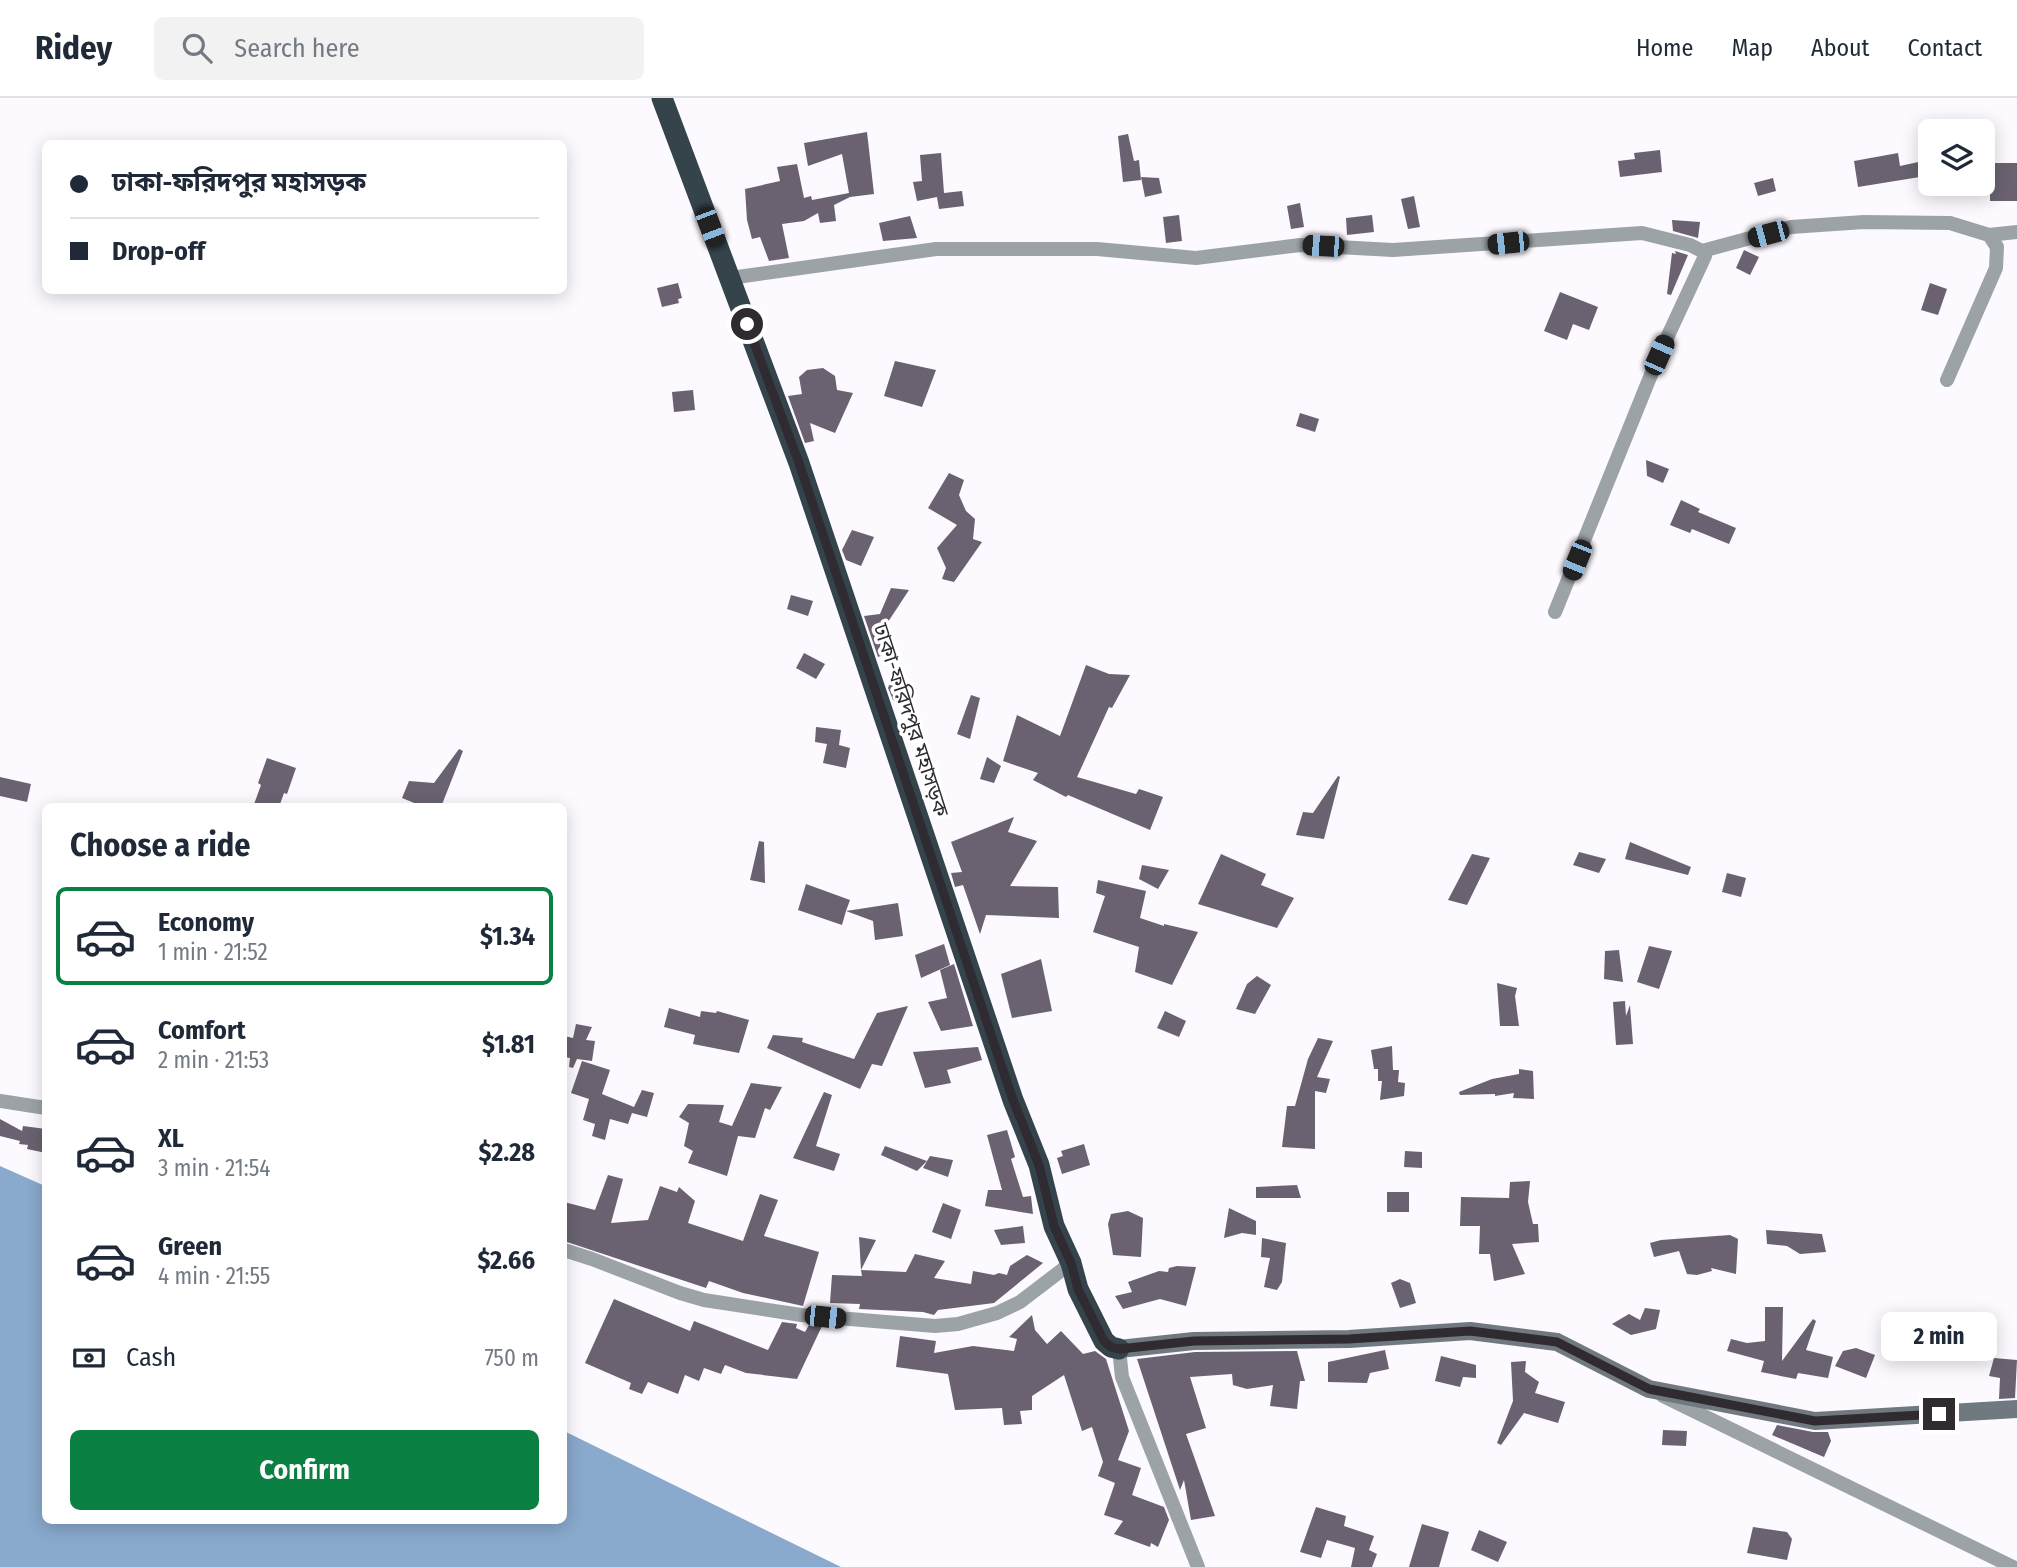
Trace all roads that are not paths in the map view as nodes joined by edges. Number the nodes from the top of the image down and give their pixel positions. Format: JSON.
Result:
{"nodes":[{"id":1,"x":662,"y":98,"type":"edge"},
{"id":2,"x":2017,"y":232,"type":"edge"},
{"id":3,"x":1989,"y":235,"type":"junction"},
{"id":4,"x":1702,"y":251,"type":"junction"},
{"id":5,"x":730,"y":278,"type":"junction"},
{"id":6,"x":1947,"y":380,"type":"dead end"},
{"id":7,"x":1555,"y":612,"type":"dead end"},
{"id":8,"x":0,"y":1101,"type":"edge"},
{"id":9,"x":42,"y":1107,"type":"edge"},
{"id":10,"x":567,"y":1251,"type":"edge"},
{"id":11,"x":1071,"y":1263,"type":"junction"},
{"id":12,"x":1119,"y":1349,"type":"junction"},
{"id":13,"x":1649,"y":1389,"type":"junction"},
{"id":14,"x":2017,"y":1409,"type":"edge"},
{"id":15,"x":1198,"y":1567,"type":"edge"},
{"id":16,"x":2013,"y":1567,"type":"edge"}],
"edges":[{"from":1,"to":5,"type":"highway","name":"ঢাকা-ফরিদপুর মহাসড়ক"},
{"from":2,"to":3,"type":"street"},
{"from":3,"to":4,"type":"street"},
{"from":3,"to":6,"type":"street"},
{"from":4,"to":5,"type":"street"},
{"from":4,"to":7,"type":"street"},
{"from":5,"to":11,"type":"highway","name":"ঢাকা-ফরিদপুর মহাসড়ক"},
{"from":8,"to":9,"type":"street"},
{"from":10,"to":11,"type":"street"},
{"from":11,"to":12,"type":"highway","name":"ঢাকা-ফরিদপুর মহাসড়ক"},
{"from":12,"to":13,"type":"street"},
{"from":12,"to":15,"type":"street"},
{"from":13,"to":14,"type":"street"},
{"from":13,"to":16,"type":"street"}]}
